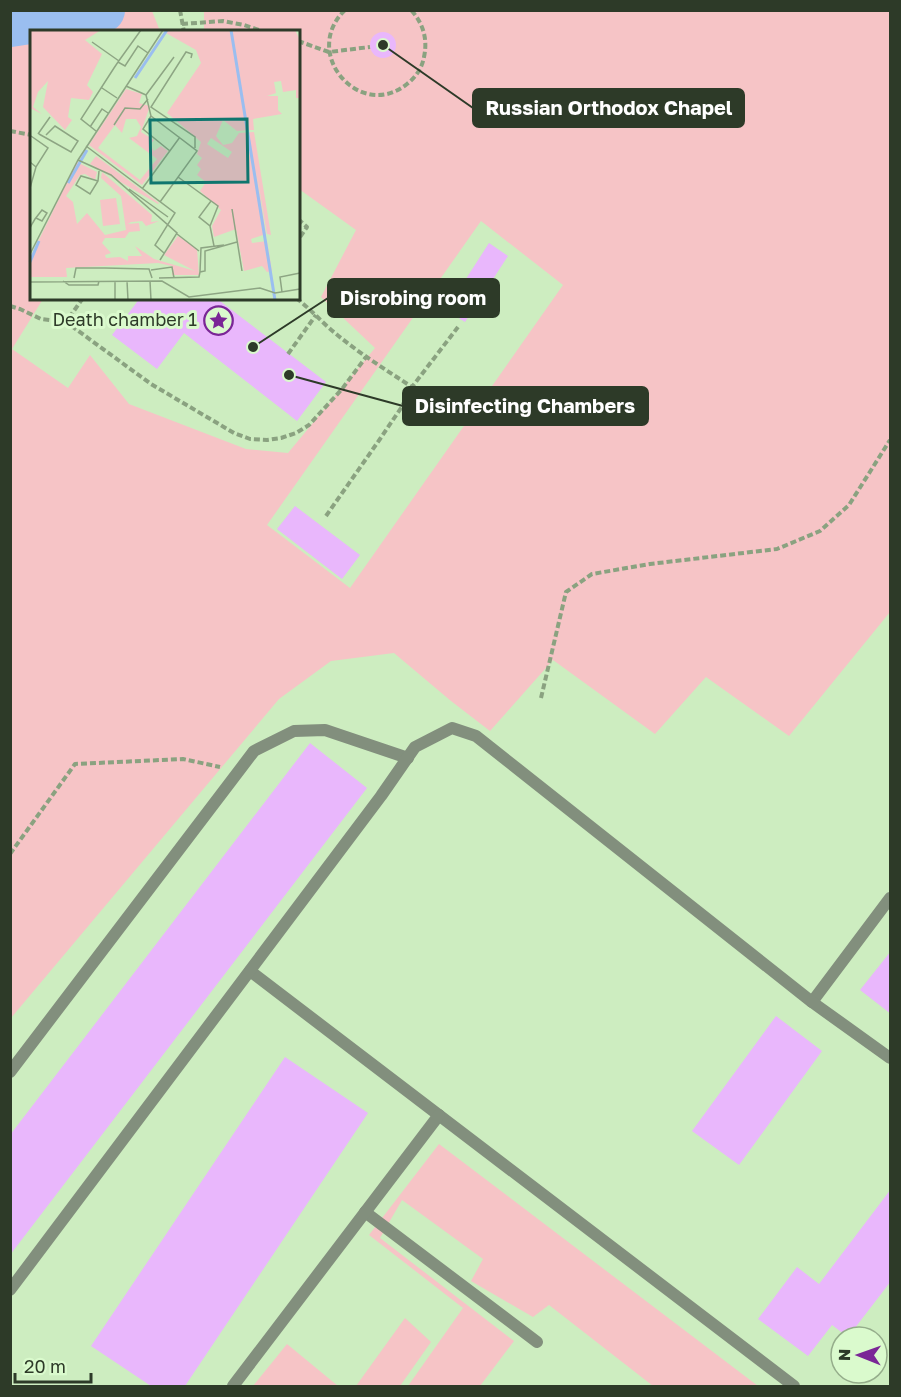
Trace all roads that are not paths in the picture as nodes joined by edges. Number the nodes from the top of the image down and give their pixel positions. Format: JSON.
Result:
{"nodes":[{"id":1,"x":408,"y":758,"type":"junction"},
{"id":2,"x":891,"y":898,"type":"edge"},
{"id":3,"x":250,"y":971,"type":"junction"},
{"id":4,"x":813,"y":1002,"type":"junction"},
{"id":5,"x":891,"y":1058,"type":"edge"},
{"id":6,"x":10,"y":1072,"type":"edge"},
{"id":7,"x":439,"y":1115,"type":"junction"},
{"id":8,"x":365,"y":1212,"type":"junction"},
{"id":9,"x":10,"y":1290,"type":"edge"},
{"id":10,"x":537,"y":1342,"type":"dead end"},
{"id":11,"x":233,"y":1386,"type":"edge"},
{"id":12,"x":794,"y":1386,"type":"edge"}],
"edges":[{"from":1,"to":3,"type":"lane"},
{"from":1,"to":4,"type":"lane"},
{"from":1,"to":6,"type":"lane"},
{"from":2,"to":4,"type":"lane"},
{"from":3,"to":7,"type":"lane"},
{"from":3,"to":9,"type":"lane"},
{"from":4,"to":5,"type":"lane"},
{"from":7,"to":8,"type":"lane"},
{"from":7,"to":12,"type":"lane"},
{"from":8,"to":10,"type":"lane"},
{"from":8,"to":11,"type":"lane"}]}
